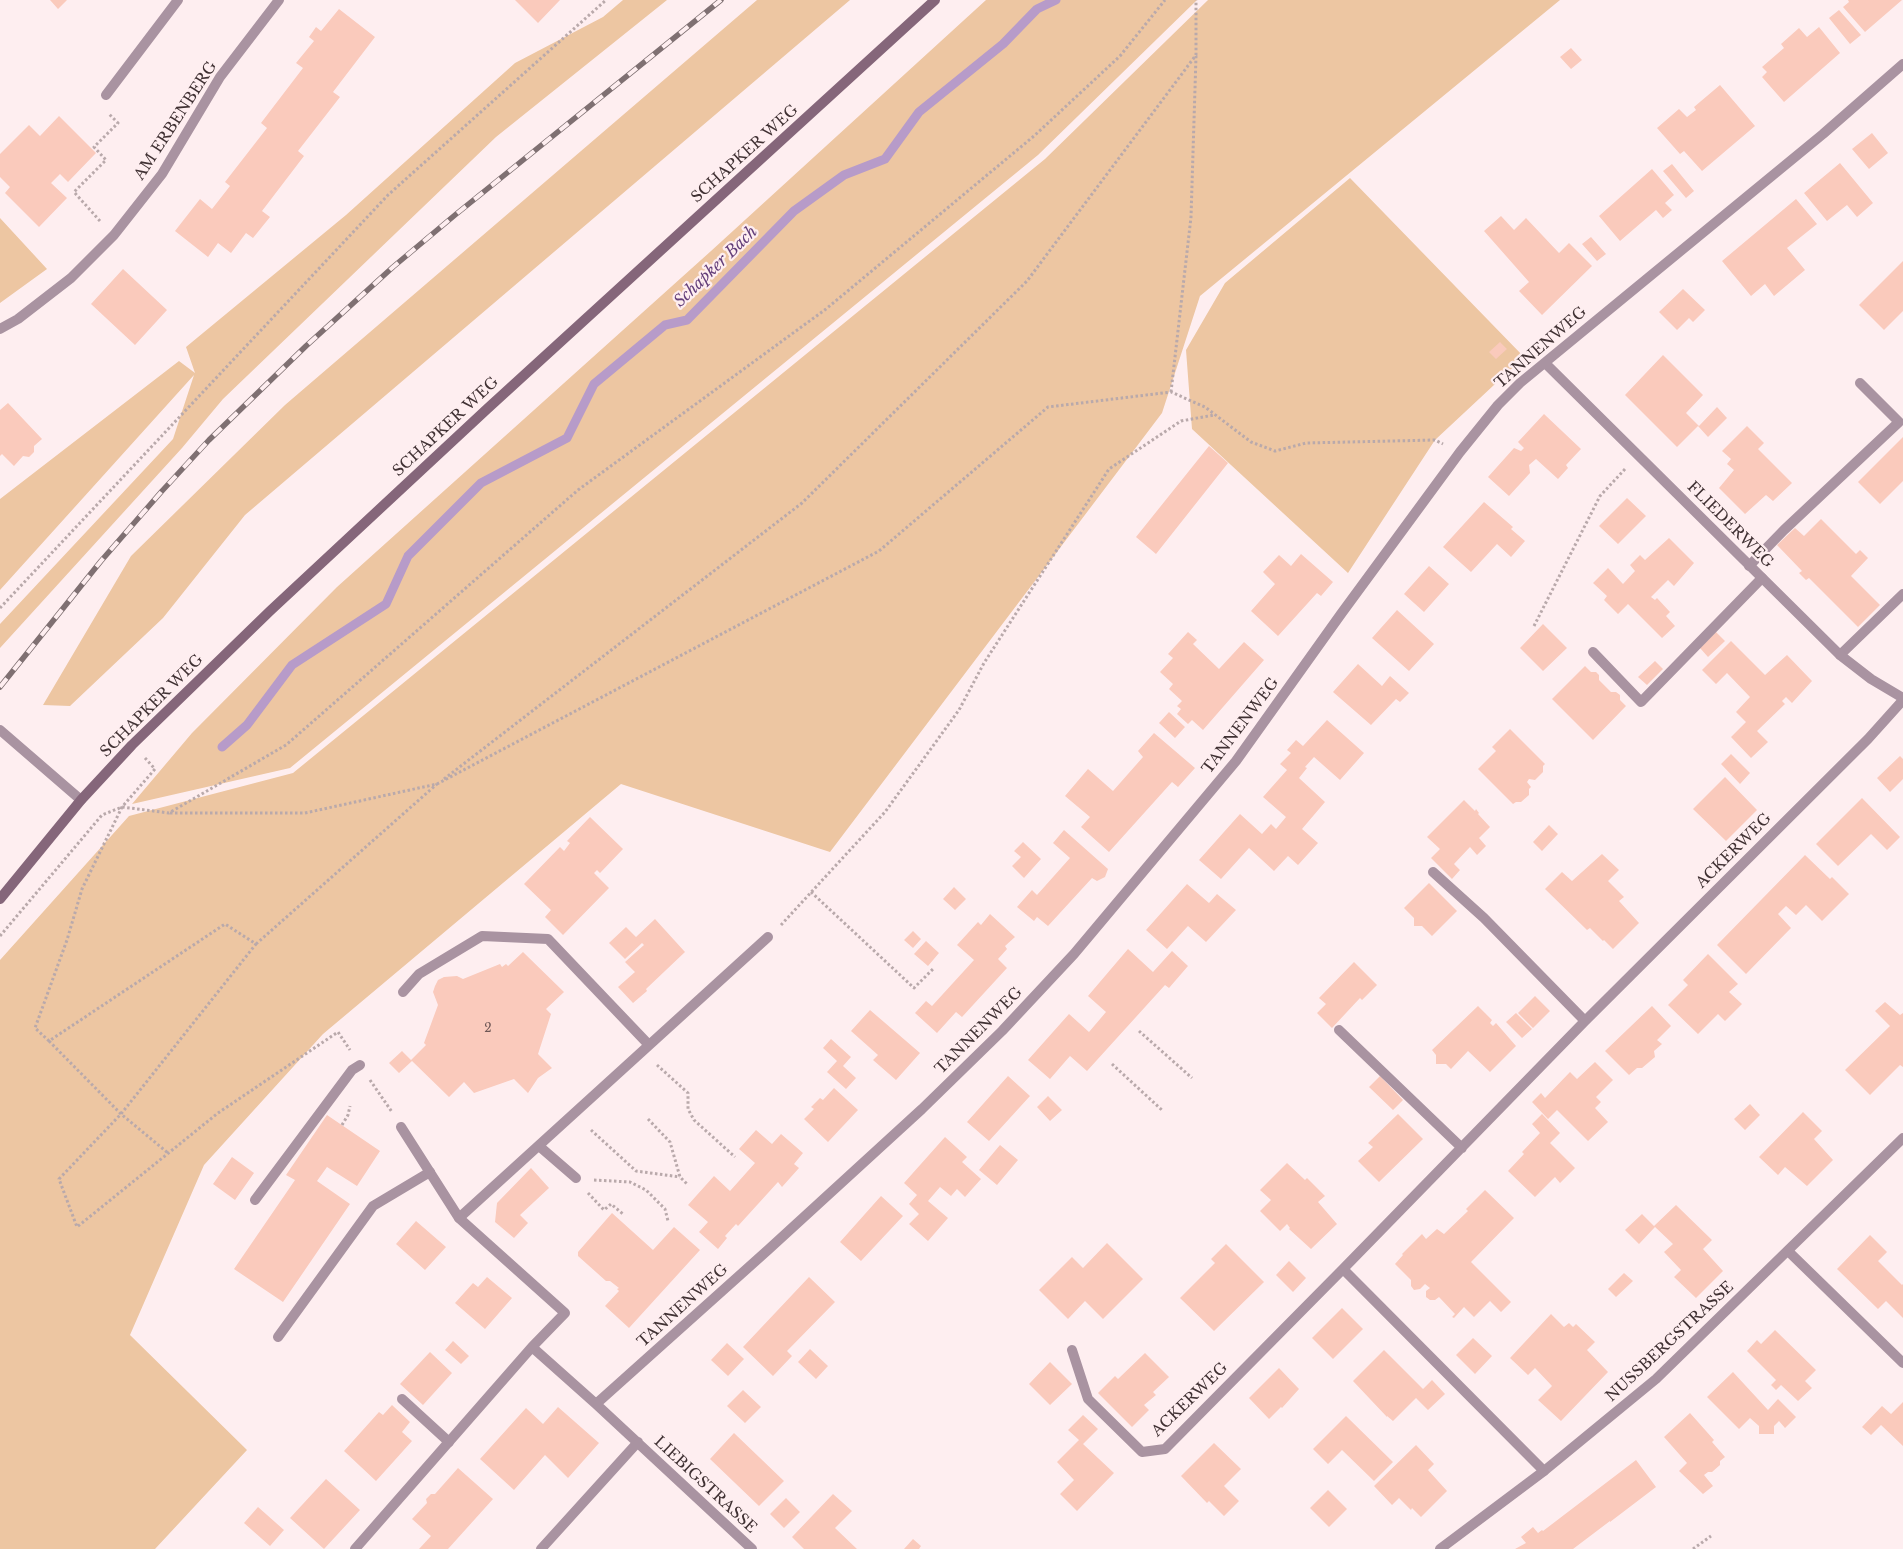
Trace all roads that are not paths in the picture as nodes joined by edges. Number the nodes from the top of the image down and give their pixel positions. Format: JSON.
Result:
{"nodes":[{"id":1,"x":178,"y":0,"type":"edge"},
{"id":2,"x":279,"y":0,"type":"edge"},
{"id":3,"x":935,"y":0,"type":"edge"},
{"id":4,"x":1903,"y":64,"type":"edge"},
{"id":5,"x":106,"y":95,"type":"road end"},
{"id":6,"x":0,"y":329,"type":"edge"},
{"id":7,"x":1545,"y":363,"type":"junction"},
{"id":8,"x":1860,"y":383,"type":"dead end"},
{"id":9,"x":1749,"y":566,"type":"junction"},
{"id":10,"x":1762,"y":578,"type":"junction"},
{"id":11,"x":1903,"y":594,"type":"edge"},
{"id":12,"x":1593,"y":652,"type":"dead end"},
{"id":13,"x":1840,"y":655,"type":"junction"},
{"id":14,"x":1903,"y":699,"type":"edge"},
{"id":15,"x":0,"y":730,"type":"edge"},
{"id":16,"x":81,"y":800,"type":"junction"},
{"id":17,"x":1433,"y":872,"type":"dead end"},
{"id":18,"x":0,"y":899,"type":"edge"},
{"id":19,"x":768,"y":937,"type":"road end"},
{"id":20,"x":403,"y":992,"type":"dead end"},
{"id":21,"x":1585,"y":1021,"type":"junction"},
{"id":22,"x":1339,"y":1030,"type":"dead end"},
{"id":23,"x":649,"y":1046,"type":"junction"},
{"id":24,"x":360,"y":1065,"type":"road end"},
{"id":25,"x":401,"y":1127,"type":"road end"},
{"id":26,"x":1903,"y":1138,"type":"edge"},
{"id":27,"x":539,"y":1146,"type":"junction"},
{"id":28,"x":1462,"y":1148,"type":"junction"},
{"id":29,"x":430,"y":1172,"type":"junction"},
{"id":30,"x":579,"y":1181,"type":"road end"},
{"id":31,"x":255,"y":1200,"type":"dead end"},
{"id":32,"x":459,"y":1218,"type":"junction"},
{"id":33,"x":1788,"y":1251,"type":"junction"},
{"id":34,"x":1343,"y":1270,"type":"junction"},
{"id":35,"x":278,"y":1337,"type":"dead end"},
{"id":36,"x":532,"y":1348,"type":"junction"},
{"id":37,"x":1072,"y":1350,"type":"dead end"},
{"id":38,"x":1903,"y":1363,"type":"edge"},
{"id":39,"x":402,"y":1400,"type":"dead end"},
{"id":40,"x":596,"y":1404,"type":"junction"},
{"id":41,"x":448,"y":1442,"type":"junction"},
{"id":42,"x":638,"y":1442,"type":"junction"},
{"id":43,"x":1544,"y":1471,"type":"junction"},
{"id":44,"x":355,"y":1549,"type":"edge"},
{"id":45,"x":541,"y":1549,"type":"edge"},
{"id":46,"x":752,"y":1549,"type":"edge"},
{"id":47,"x":1440,"y":1549,"type":"edge"}],
"edges":[{"from":1,"to":5,"type":"street"},
{"from":2,"to":6,"type":"street","name":"AM ERBENBERG"},
{"from":3,"to":16,"type":"street","name":"SCHAPKER WEG"},
{"from":4,"to":7,"type":"street","name":"TANNENWEG"},
{"from":7,"to":9,"type":"street","name":"FLIEDERWEG"},
{"from":7,"to":40,"type":"street","name":"TANNENWEG"},
{"from":8,"to":9,"type":"street"},
{"from":9,"to":10,"type":"street","name":"FLIEDERWEG"},
{"from":10,"to":12,"type":"street"},
{"from":10,"to":13,"type":"street","name":"FLIEDERWEG"},
{"from":11,"to":13,"type":"street"},
{"from":13,"to":14,"type":"street","name":"FLIEDERWEG"},
{"from":14,"to":21,"type":"street","name":"ACKERWEG"},
{"from":15,"to":16,"type":"street"},
{"from":16,"to":18,"type":"street","name":"SCHAPKER WEG"},
{"from":17,"to":21,"type":"street"},
{"from":19,"to":23,"type":"street"},
{"from":20,"to":23,"type":"street"},
{"from":21,"to":28,"type":"street","name":"ACKERWEG"},
{"from":22,"to":28,"type":"street"},
{"from":23,"to":27,"type":"street"},
{"from":24,"to":31,"type":"street"},
{"from":25,"to":29,"type":"street"},
{"from":26,"to":33,"type":"street","name":"NUSSBERGSTRASSE"},
{"from":27,"to":30,"type":"street"},
{"from":27,"to":32,"type":"street"},
{"from":28,"to":34,"type":"street","name":"ACKERWEG"},
{"from":29,"to":32,"type":"street"},
{"from":29,"to":35,"type":"street"},
{"from":32,"to":36,"type":"street"},
{"from":33,"to":38,"type":"street"},
{"from":33,"to":43,"type":"street","name":"NUSSBERGSTRASSE"},
{"from":34,"to":37,"type":"street","name":"ACKERWEG"},
{"from":34,"to":43,"type":"street"},
{"from":36,"to":40,"type":"street","name":"LIEBIGSTRASSE"},
{"from":36,"to":41,"type":"street"},
{"from":39,"to":41,"type":"street"},
{"from":40,"to":42,"type":"street","name":"LIEBIGSTRASSE"},
{"from":41,"to":44,"type":"street"},
{"from":42,"to":45,"type":"street","name":"LIEBIGSTRASSE"},
{"from":42,"to":46,"type":"street","name":"LIEBIGSTRASSE"},
{"from":43,"to":47,"type":"street","name":"NUSSBERGSTRASSE"}]}
